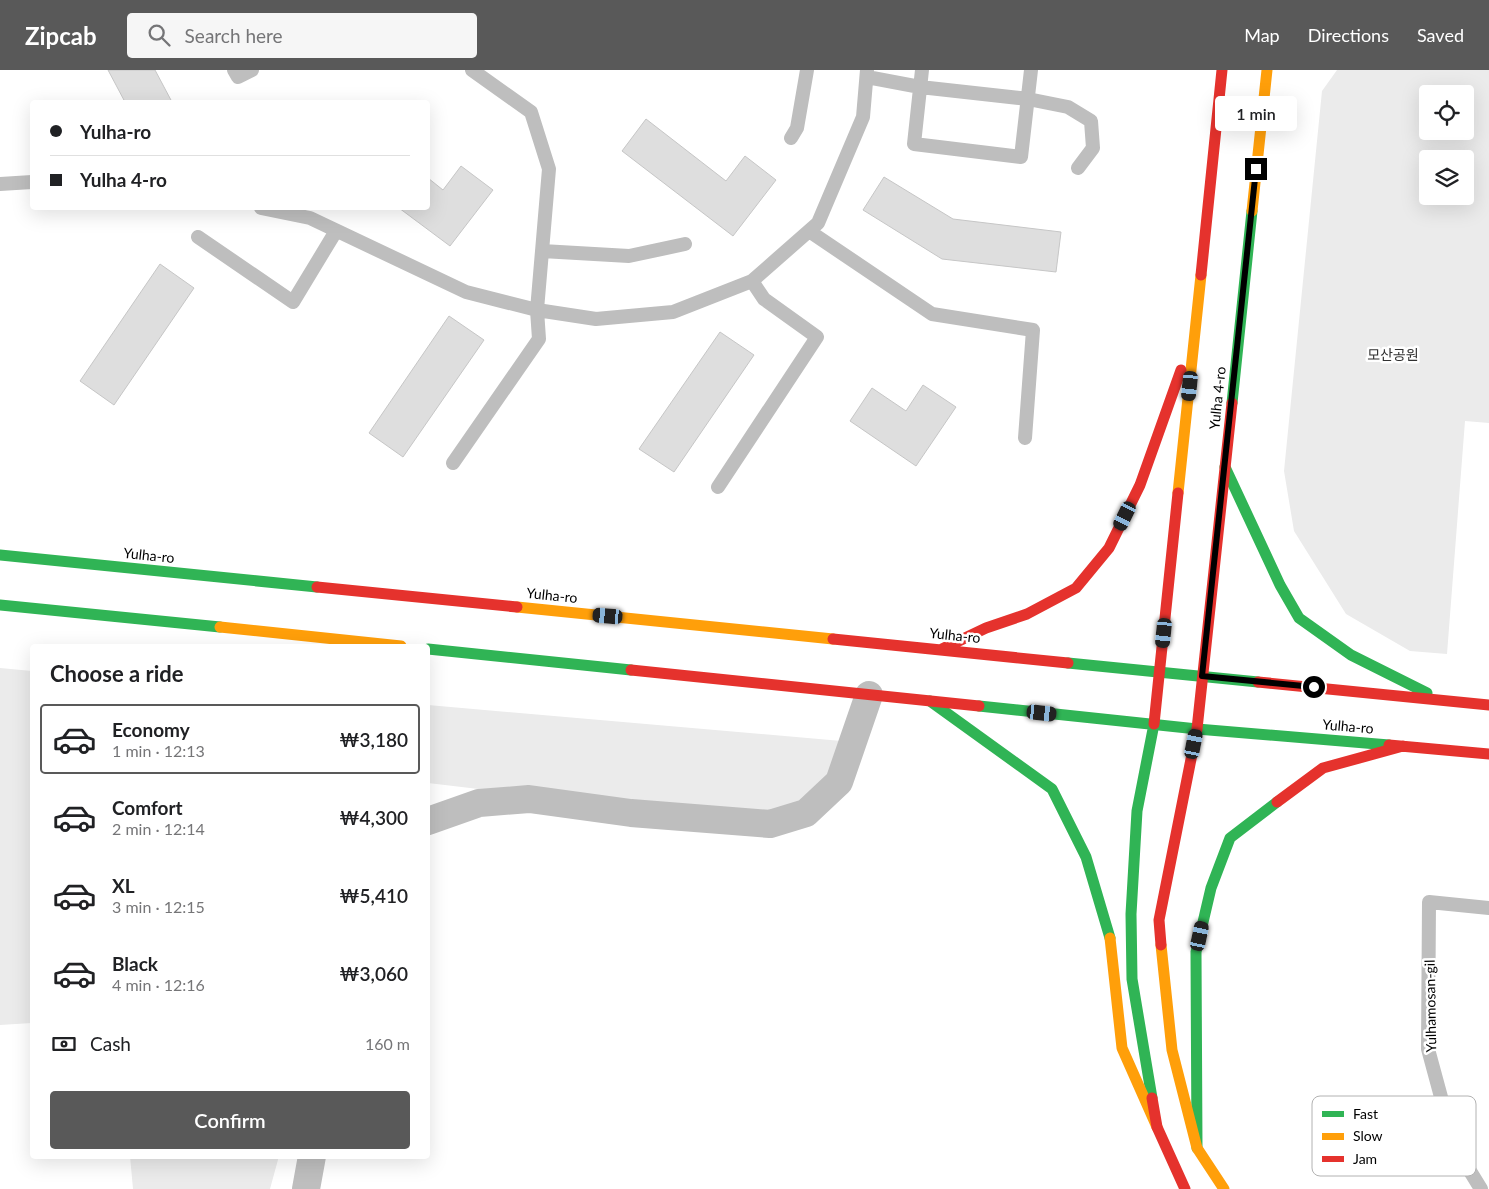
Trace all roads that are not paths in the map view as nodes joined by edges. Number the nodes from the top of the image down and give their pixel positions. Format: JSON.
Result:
{"nodes":[{"id":1,"x":234,"y":70,"type":"edge"},
{"id":2,"x":252,"y":70,"type":"edge"},
{"id":3,"x":472,"y":70,"type":"edge"},
{"id":4,"x":807,"y":70,"type":"edge"},
{"id":5,"x":922,"y":70,"type":"edge"},
{"id":6,"x":1031,"y":70,"type":"edge"},
{"id":7,"x":1222,"y":70,"type":"edge"},
{"id":8,"x":1267,"y":70,"type":"edge"},
{"id":9,"x":867,"y":74,"type":"edge"},
{"id":10,"x":920,"y":87,"type":"junction"},
{"id":11,"x":1028,"y":99,"type":"junction"},
{"id":12,"x":791,"y":138,"type":"dead end"},
{"id":13,"x":1078,"y":168,"type":"dead end"},
{"id":14,"x":30,"y":182,"type":"edge"},
{"id":15,"x":0,"y":184,"type":"edge"},
{"id":16,"x":271,"y":210,"type":"edge"},
{"id":17,"x":336,"y":231,"type":"junction"},
{"id":18,"x":809,"y":231,"type":"junction"},
{"id":19,"x":198,"y":237,"type":"dead end"},
{"id":20,"x":685,"y":244,"type":"dead end"},
{"id":21,"x":542,"y":251,"type":"junction"},
{"id":22,"x":752,"y":281,"type":"junction"},
{"id":23,"x":537,"y":310,"type":"junction"},
{"id":24,"x":1196,"y":329,"type":"junction"},
{"id":25,"x":1025,"y":438,"type":"dead end"},
{"id":26,"x":453,"y":463,"type":"dead end"},
{"id":27,"x":1225,"y":466,"type":"junction"},
{"id":28,"x":718,"y":487,"type":"dead end"},
{"id":29,"x":0,"y":555,"type":"edge"},
{"id":30,"x":0,"y":605,"type":"edge"},
{"id":31,"x":381,"y":644,"type":"edge"},
{"id":32,"x":430,"y":649,"type":"edge"},
{"id":33,"x":942,"y":649,"type":"junction"},
{"id":34,"x":1160,"y":671,"type":"junction"},
{"id":35,"x":1202,"y":676,"type":"junction"},
{"id":36,"x":869,"y":695,"type":"junction"},
{"id":37,"x":1442,"y":700,"type":"junction"},
{"id":38,"x":930,"y":701,"type":"junction"},
{"id":39,"x":1489,"y":705,"type":"edge"},
{"id":40,"x":1154,"y":724,"type":"junction"},
{"id":41,"x":1197,"y":729,"type":"junction"},
{"id":42,"x":1403,"y":746,"type":"junction"},
{"id":43,"x":1489,"y":754,"type":"edge"},
{"id":44,"x":430,"y":820,"type":"edge"},
{"id":45,"x":1489,"y":908,"type":"edge"},
{"id":46,"x":1441,"y":1096,"type":"edge"},
{"id":47,"x":1157,"y":1127,"type":"junction"},
{"id":48,"x":1197,"y":1148,"type":"junction"},
{"id":49,"x":311,"y":1159,"type":"edge"},
{"id":50,"x":1473,"y":1176,"type":"edge"},
{"id":51,"x":306,"y":1189,"type":"edge"},
{"id":52,"x":1185,"y":1189,"type":"edge"},
{"id":53,"x":1224,"y":1189,"type":"edge"},
{"id":54,"x":1481,"y":1189,"type":"edge"}],
"edges":[{"from":1,"to":2,"type":"lane"},
{"from":3,"to":21,"type":"lane"},
{"from":4,"to":12,"type":"lane"},
{"from":5,"to":10,"type":"lane"},
{"from":6,"to":11,"type":"lane"},
{"from":7,"to":24,"type":"main road","name":"Yulha 4-ro"},
{"from":8,"to":27,"type":"main road","name":"Yulha 4-ro"},
{"from":9,"to":10,"type":"lane"},
{"from":9,"to":18,"type":"lane"},
{"from":10,"to":11,"type":"lane"},
{"from":10,"to":11,"type":"lane"},
{"from":11,"to":13,"type":"lane"},
{"from":14,"to":15,"type":"lane"},
{"from":16,"to":17,"type":"lane"},
{"from":17,"to":19,"type":"lane"},
{"from":17,"to":23,"type":"lane"},
{"from":18,"to":22,"type":"lane"},
{"from":18,"to":25,"type":"lane"},
{"from":20,"to":21,"type":"lane"},
{"from":21,"to":23,"type":"lane"},
{"from":22,"to":23,"type":"lane"},
{"from":22,"to":28,"type":"lane"},
{"from":23,"to":26,"type":"lane"},
{"from":24,"to":33,"type":"main road"},
{"from":24,"to":34,"type":"main road","name":"Yulha 4-ro"},
{"from":27,"to":35,"type":"main road","name":"Yulha 4-ro"},
{"from":27,"to":37,"type":"main road"},
{"from":29,"to":33,"type":"main road","name":"Yulha-ro"},
{"from":30,"to":31,"type":"main road"},
{"from":32,"to":36,"type":"main road","name":"Yulha-ro"},
{"from":33,"to":34,"type":"main road","name":"Yulha-ro"},
{"from":34,"to":35,"type":"main road","name":"Yulha-ro"},
{"from":34,"to":40,"type":"main road","name":"Yulha 4-ro"},
{"from":35,"to":37,"type":"main road"},
{"from":35,"to":41,"type":"main road","name":"Yulha 4-ro"},
{"from":36,"to":38,"type":"main road","name":"Yulha-ro"},
{"from":36,"to":44,"type":"street"},
{"from":37,"to":39,"type":"main road"},
{"from":38,"to":40,"type":"main road","name":"Yulha-ro"},
{"from":38,"to":47,"type":"main road"},
{"from":40,"to":41,"type":"main road","name":"Yulha-ro"},
{"from":40,"to":47,"type":"main road","name":"Yulha 4-ro"},
{"from":41,"to":42,"type":"main road","name":"Yulha-ro"},
{"from":41,"to":48,"type":"main road","name":"Yulha 4-ro"},
{"from":42,"to":43,"type":"main road","name":"Yulha-ro"},
{"from":42,"to":48,"type":"main road"},
{"from":45,"to":46,"type":"lane","name":"Yulhamosan-gil"},
{"from":47,"to":52,"type":"main road"},
{"from":48,"to":53,"type":"main road"},
{"from":49,"to":51,"type":"street"},
{"from":50,"to":54,"type":"lane","name":"Yulhamosan-gil"}]}
